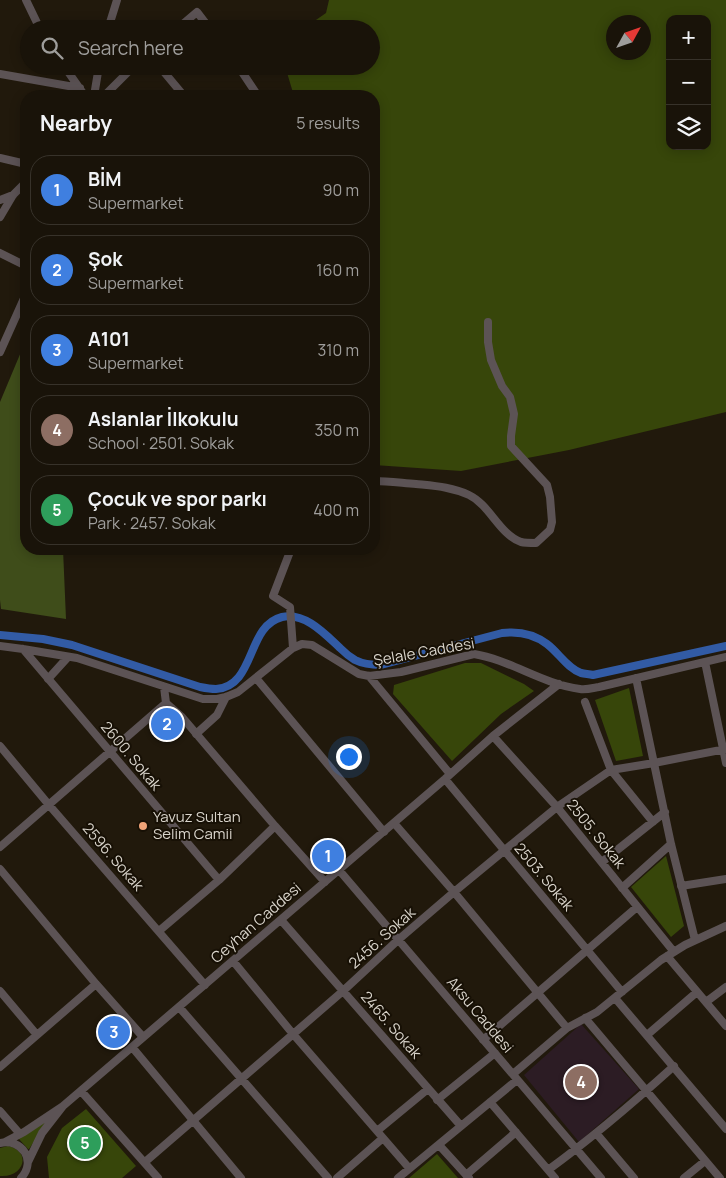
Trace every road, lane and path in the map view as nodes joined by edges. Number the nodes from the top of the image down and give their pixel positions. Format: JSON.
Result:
{"nodes":[{"id":1,"x":26,"y":0,"type":"edge"},
{"id":2,"x":117,"y":0,"type":"edge"},
{"id":3,"x":36,"y":20,"type":"edge"},
{"id":4,"x":111,"y":20,"type":"edge"},
{"id":5,"x":188,"y":20,"type":"edge"},
{"id":6,"x":203,"y":20,"type":"edge"},
{"id":7,"x":0,"y":74,"type":"edge"},
{"id":8,"x":71,"y":75,"type":"edge"},
{"id":9,"x":98,"y":75,"type":"edge"},
{"id":10,"x":125,"y":75,"type":"edge"},
{"id":11,"x":166,"y":75,"type":"edge"},
{"id":12,"x":244,"y":75,"type":"edge"},
{"id":13,"x":80,"y":88,"type":"joint"},
{"id":14,"x":95,"y":90,"type":"edge"},
{"id":15,"x":110,"y":90,"type":"edge"},
{"id":16,"x":179,"y":90,"type":"edge"},
{"id":17,"x":254,"y":90,"type":"edge"},
{"id":18,"x":0,"y":158,"type":"edge"},
{"id":19,"x":20,"y":163,"type":"edge"},
{"id":20,"x":20,"y":188,"type":"edge"},
{"id":21,"x":13,"y":195,"type":"junction"},
{"id":22,"x":0,"y":200,"type":"edge"},
{"id":23,"x":0,"y":217,"type":"edge"},
{"id":24,"x":0,"y":253,"type":"edge"},
{"id":25,"x":20,"y":263,"type":"edge"},
{"id":26,"x":20,"y":307,"type":"edge"},
{"id":27,"x":488,"y":322,"type":"dead end"},
{"id":28,"x":0,"y":352,"type":"edge"},
{"id":29,"x":380,"y":481,"type":"edge"},
{"id":30,"x":289,"y":555,"type":"edge"},
{"id":31,"x":0,"y":646,"type":"edge"},
{"id":32,"x":292,"y":648,"type":"junction"},
{"id":33,"x":23,"y":649,"type":"junction"},
{"id":34,"x":68,"y":657,"type":"junction"},
{"id":35,"x":726,"y":657,"type":"edge"},
{"id":36,"x":705,"y":662,"type":"junction"},
{"id":37,"x":369,"y":676,"type":"junction"},
{"id":38,"x":256,"y":678,"type":"junction"},
{"id":39,"x":636,"y":678,"type":"junction"},
{"id":40,"x":48,"y":679,"type":"junction"},
{"id":41,"x":559,"y":684,"type":"junction"},
{"id":42,"x":164,"y":687,"type":"junction"},
{"id":43,"x":226,"y":697,"type":"junction"},
{"id":44,"x":585,"y":702,"type":"dead end"},
{"id":45,"x":166,"y":703,"type":"junction"},
{"id":46,"x":196,"y":734,"type":"junction"},
{"id":47,"x":492,"y":736,"type":"junction"},
{"id":48,"x":0,"y":746,"type":"edge"},
{"id":49,"x":724,"y":749,"type":"edge"},
{"id":50,"x":109,"y":752,"type":"junction"},
{"id":51,"x":654,"y":763,"type":"junction"},
{"id":52,"x":726,"y":763,"type":"edge"},
{"id":53,"x":611,"y":770,"type":"junction"},
{"id":54,"x":448,"y":777,"type":"junction"},
{"id":55,"x":49,"y":805,"type":"junction"},
{"id":56,"x":557,"y":807,"type":"junction"},
{"id":57,"x":665,"y":812,"type":"junction"},
{"id":58,"x":653,"y":822,"type":"junction"},
{"id":59,"x":394,"y":823,"type":"junction"},
{"id":60,"x":275,"y":826,"type":"junction"},
{"id":61,"x":384,"y":832,"type":"junction"},
{"id":62,"x":671,"y":844,"type":"junction"},
{"id":63,"x":0,"y":847,"type":"edge"},
{"id":64,"x":504,"y":850,"type":"junction"},
{"id":65,"x":602,"y":862,"type":"junction"},
{"id":66,"x":0,"y":869,"type":"edge"},
{"id":67,"x":339,"y":870,"type":"junction"},
{"id":68,"x":726,"y":879,"type":"edge"},
{"id":69,"x":219,"y":880,"type":"junction"},
{"id":70,"x":325,"y":882,"type":"junction"},
{"id":71,"x":681,"y":886,"type":"junction"},
{"id":72,"x":622,"y":888,"type":"junction"},
{"id":73,"x":454,"y":892,"type":"junction"},
{"id":74,"x":637,"y":907,"type":"junction"},
{"id":75,"x":281,"y":920,"type":"junction"},
{"id":76,"x":726,"y":926,"type":"edge"},
{"id":77,"x":159,"y":931,"type":"junction"},
{"id":78,"x":398,"y":940,"type":"junction"},
{"id":79,"x":695,"y":940,"type":"junction"},
{"id":80,"x":587,"y":950,"type":"junction"},
{"id":81,"x":671,"y":954,"type":"junction"},
{"id":82,"x":233,"y":961,"type":"junction"},
{"id":83,"x":96,"y":984,"type":"junction"},
{"id":84,"x":205,"y":985,"type":"junction"},
{"id":85,"x":726,"y":988,"type":"edge"},
{"id":86,"x":0,"y":991,"type":"edge"},
{"id":87,"x":344,"y":992,"type":"junction"},
{"id":88,"x":538,"y":992,"type":"junction"},
{"id":89,"x":622,"y":992,"type":"junction"},
{"id":90,"x":697,"y":992,"type":"junction"},
{"id":91,"x":615,"y":998,"type":"junction"},
{"id":92,"x":706,"y":1002,"type":"junction"},
{"id":93,"x":179,"y":1007,"type":"junction"},
{"id":94,"x":585,"y":1018,"type":"junction"},
{"id":95,"x":726,"y":1026,"type":"edge"},
{"id":96,"x":567,"y":1028,"type":"junction"},
{"id":97,"x":293,"y":1034,"type":"junction"},
{"id":98,"x":37,"y":1035,"type":"junction"},
{"id":99,"x":647,"y":1035,"type":"junction"},
{"id":100,"x":143,"y":1038,"type":"junction"},
{"id":101,"x":483,"y":1040,"type":"junction"},
{"id":102,"x":132,"y":1047,"type":"junction"},
{"id":103,"x":494,"y":1053,"type":"junction"},
{"id":104,"x":674,"y":1066,"type":"junction"},
{"id":105,"x":0,"y":1067,"type":"edge"},
{"id":106,"x":515,"y":1077,"type":"junction"},
{"id":107,"x":242,"y":1079,"type":"junction"},
{"id":108,"x":428,"y":1089,"type":"junction"},
{"id":109,"x":80,"y":1091,"type":"junction"},
{"id":110,"x":646,"y":1091,"type":"junction"},
{"id":111,"x":438,"y":1100,"type":"junction"},
{"id":112,"x":490,"y":1102,"type":"junction"},
{"id":113,"x":63,"y":1106,"type":"junction"},
{"id":114,"x":0,"y":1111,"type":"edge"},
{"id":115,"x":192,"y":1121,"type":"junction"},
{"id":116,"x":461,"y":1126,"type":"junction"},
{"id":117,"x":726,"y":1129,"type":"edge"},
{"id":118,"x":377,"y":1131,"type":"junction"},
{"id":119,"x":516,"y":1132,"type":"junction"},
{"id":120,"x":596,"y":1133,"type":"junction"},
{"id":121,"x":20,"y":1134,"type":"junction"},
{"id":122,"x":383,"y":1138,"type":"junction"},
{"id":123,"x":3,"y":1142,"type":"edge"},
{"id":124,"x":439,"y":1145,"type":"junction"},
{"id":125,"x":576,"y":1149,"type":"junction"},
{"id":126,"x":705,"y":1161,"type":"junction"},
{"id":127,"x":145,"y":1162,"type":"junction"},
{"id":128,"x":27,"y":1165,"type":"junction"},
{"id":129,"x":409,"y":1168,"type":"junction"},
{"id":130,"x":548,"y":1170,"type":"junction"},
{"id":131,"x":468,"y":1176,"type":"edge"},
{"id":132,"x":325,"y":1177,"type":"edge"},
{"id":133,"x":21,"y":1178,"type":"edge"},
{"id":134,"x":31,"y":1178,"type":"edge"},
{"id":135,"x":158,"y":1178,"type":"edge"},
{"id":136,"x":241,"y":1178,"type":"edge"},
{"id":137,"x":337,"y":1178,"type":"edge"},
{"id":138,"x":398,"y":1178,"type":"edge"},
{"id":139,"x":555,"y":1178,"type":"edge"},
{"id":140,"x":601,"y":1178,"type":"edge"},
{"id":141,"x":634,"y":1178,"type":"edge"},
{"id":142,"x":684,"y":1178,"type":"edge"},
{"id":143,"x":720,"y":1178,"type":"edge"}],
"edges":[{"from":1,"to":3,"type":"street"},
{"from":2,"to":4,"type":"street"},
{"from":5,"to":6,"type":"street"},
{"from":7,"to":13,"type":"street"},
{"from":8,"to":13,"type":"street"},
{"from":9,"to":14,"type":"street"},
{"from":10,"to":15,"type":"street"},
{"from":11,"to":16,"type":"street"},
{"from":12,"to":17,"type":"street"},
{"from":18,"to":19,"type":"street"},
{"from":20,"to":21,"type":"street"},
{"from":21,"to":22,"type":"street"},
{"from":21,"to":23,"type":"street"},
{"from":24,"to":25,"type":"street"},
{"from":26,"to":28,"type":"street"},
{"from":27,"to":29,"type":"street"},
{"from":30,"to":32,"type":"street"},
{"from":31,"to":33,"type":"street"},
{"from":32,"to":37,"type":"street","name":"Şelale Caddesi"},
{"from":32,"to":38,"type":"street"},
{"from":33,"to":34,"type":"street"},
{"from":33,"to":40,"type":"street","name":"2600. Sokak"},
{"from":34,"to":40,"type":"street"},
{"from":34,"to":42,"type":"street"},
{"from":35,"to":36,"type":"street","name":"Şelale Caddesi"},
{"from":36,"to":39,"type":"street","name":"Şelale Caddesi"},
{"from":36,"to":49,"type":"street"},
{"from":37,"to":41,"type":"street","name":"Şelale Caddesi"},
{"from":37,"to":54,"type":"street","name":"2503. Sokak"},
{"from":38,"to":43,"type":"street"},
{"from":38,"to":61,"type":"street"},
{"from":39,"to":41,"type":"street","name":"Şelale Caddesi"},
{"from":39,"to":51,"type":"street"},
{"from":40,"to":50,"type":"street","name":"2600. Sokak"},
{"from":41,"to":47,"type":"street","name":"Ceyhan Caddesi"},
{"from":42,"to":43,"type":"street"},
{"from":42,"to":45,"type":"street"},
{"from":43,"to":46,"type":"street"},
{"from":44,"to":53,"type":"street"},
{"from":45,"to":46,"type":"street"},
{"from":45,"to":50,"type":"street"},
{"from":46,"to":60,"type":"street"},
{"from":47,"to":54,"type":"street","name":"Ceyhan Caddesi"},
{"from":47,"to":56,"type":"street","name":"2505. Sokak"},
{"from":48,"to":55,"type":"street","name":"2596. Sokak"},
{"from":49,"to":51,"type":"street","name":"2456. Sokak"},
{"from":49,"to":52,"type":"street"},
{"from":50,"to":55,"type":"street"},
{"from":50,"to":69,"type":"street","name":"2600. Sokak"},
{"from":51,"to":53,"type":"street","name":"2456. Sokak"},
{"from":51,"to":57,"type":"street"},
{"from":53,"to":56,"type":"street","name":"2456. Sokak"},
{"from":53,"to":58,"type":"street"},
{"from":54,"to":59,"type":"street","name":"Ceyhan Caddesi"},
{"from":54,"to":64,"type":"street","name":"2503. Sokak"},
{"from":55,"to":63,"type":"street"},
{"from":55,"to":77,"type":"street","name":"2596. Sokak"},
{"from":56,"to":64,"type":"street","name":"2456. Sokak"},
{"from":56,"to":65,"type":"street","name":"2505. Sokak"},
{"from":57,"to":58,"type":"street"},
{"from":57,"to":62,"type":"street"},
{"from":58,"to":65,"type":"street"},
{"from":59,"to":61,"type":"street","name":"Ceyhan Caddesi"},
{"from":59,"to":73,"type":"street"},
{"from":60,"to":69,"type":"street"},
{"from":60,"to":70,"type":"street"},
{"from":61,"to":67,"type":"street","name":"Ceyhan Caddesi"},
{"from":62,"to":71,"type":"street"},
{"from":62,"to":72,"type":"street"},
{"from":64,"to":73,"type":"street","name":"2456. Sokak"},
{"from":64,"to":80,"type":"street","name":"2503. Sokak"},
{"from":65,"to":72,"type":"street","name":"2505. Sokak"},
{"from":66,"to":83,"type":"street"},
{"from":67,"to":70,"type":"street","name":"Ceyhan Caddesi"},
{"from":67,"to":78,"type":"street","name":"Aksu Caddesi"},
{"from":68,"to":71,"type":"street"},
{"from":69,"to":77,"type":"street"},
{"from":70,"to":75,"type":"street","name":"Ceyhan Caddesi"},
{"from":71,"to":79,"type":"street"},
{"from":72,"to":74,"type":"street","name":"2505. Sokak"},
{"from":73,"to":78,"type":"street","name":"2456. Sokak"},
{"from":73,"to":88,"type":"street"},
{"from":74,"to":80,"type":"street"},
{"from":74,"to":81,"type":"street","name":"2505. Sokak"},
{"from":75,"to":82,"type":"street","name":"Ceyhan Caddesi"},
{"from":75,"to":87,"type":"street","name":"2465. Sokak"},
{"from":76,"to":79,"type":"street"},
{"from":77,"to":84,"type":"street","name":"2596. Sokak"},
{"from":78,"to":87,"type":"street","name":"2456. Sokak"},
{"from":78,"to":101,"type":"street","name":"Aksu Caddesi"},
{"from":79,"to":81,"type":"street"},
{"from":80,"to":88,"type":"street"},
{"from":80,"to":89,"type":"street","name":"2503. Sokak"},
{"from":81,"to":89,"type":"street"},
{"from":81,"to":90,"type":"street","name":"2505. Sokak"},
{"from":82,"to":84,"type":"street","name":"Ceyhan Caddesi"},
{"from":82,"to":97,"type":"street"},
{"from":83,"to":98,"type":"street"},
{"from":83,"to":100,"type":"street"},
{"from":84,"to":93,"type":"street","name":"Ceyhan Caddesi"},
{"from":85,"to":92,"type":"street"},
{"from":86,"to":98,"type":"street"},
{"from":87,"to":97,"type":"street","name":"2456. Sokak"},
{"from":87,"to":108,"type":"street","name":"2465. Sokak"},
{"from":88,"to":96,"type":"street"},
{"from":88,"to":101,"type":"street"},
{"from":89,"to":91,"type":"street"},
{"from":90,"to":92,"type":"street","name":"2505. Sokak"},
{"from":90,"to":99,"type":"street"},
{"from":91,"to":94,"type":"street"},
{"from":91,"to":99,"type":"street"},
{"from":92,"to":95,"type":"street","name":"2505. Sokak"},
{"from":93,"to":100,"type":"street","name":"Ceyhan Caddesi"},
{"from":93,"to":107,"type":"street"},
{"from":94,"to":96,"type":"street"},
{"from":94,"to":110,"type":"street"},
{"from":96,"to":106,"type":"street"},
{"from":97,"to":107,"type":"street","name":"2456. Sokak"},
{"from":97,"to":118,"type":"street"},
{"from":98,"to":105,"type":"street"},
{"from":99,"to":104,"type":"street"},
{"from":100,"to":102,"type":"street","name":"Ceyhan Caddesi"},
{"from":101,"to":103,"type":"street","name":"Aksu Caddesi"},
{"from":102,"to":109,"type":"street","name":"Ceyhan Caddesi"},
{"from":102,"to":115,"type":"street"},
{"from":103,"to":106,"type":"street","name":"Aksu Caddesi"},
{"from":103,"to":111,"type":"street"},
{"from":104,"to":110,"type":"street"},
{"from":104,"to":117,"type":"street"},
{"from":106,"to":112,"type":"street"},
{"from":106,"to":125,"type":"street","name":"Aksu Caddesi"},
{"from":107,"to":115,"type":"street","name":"2456. Sokak"},
{"from":107,"to":132,"type":"street"},
{"from":108,"to":111,"type":"street","name":"2465. Sokak"},
{"from":108,"to":118,"type":"street"},
{"from":109,"to":113,"type":"street","name":"Ceyhan Caddesi"},
{"from":109,"to":127,"type":"street"},
{"from":110,"to":120,"type":"street"},
{"from":110,"to":126,"type":"street"},
{"from":111,"to":116,"type":"street","name":"2465. Sokak"},
{"from":112,"to":116,"type":"street"},
{"from":112,"to":119,"type":"street"},
{"from":113,"to":121,"type":"street","name":"Ceyhan Caddesi"},
{"from":113,"to":128,"type":"street","name":"Ceyhan Caddesi"},
{"from":114,"to":121,"type":"street"},
{"from":115,"to":127,"type":"street","name":"2456. Sokak"},
{"from":115,"to":136,"type":"street"},
{"from":116,"to":124,"type":"street"},
{"from":118,"to":122,"type":"street"},
{"from":119,"to":130,"type":"street"},
{"from":119,"to":131,"type":"street"},
{"from":120,"to":125,"type":"street"},
{"from":120,"to":141,"type":"street"},
{"from":121,"to":123,"type":"street","name":"Ceyhan Caddesi"},
{"from":122,"to":129,"type":"street"},
{"from":122,"to":137,"type":"street"},
{"from":123,"to":128,"type":"street"},
{"from":124,"to":129,"type":"street"},
{"from":124,"to":131,"type":"street"},
{"from":125,"to":130,"type":"street"},
{"from":125,"to":140,"type":"street","name":"Aksu Caddesi"},
{"from":126,"to":142,"type":"street"},
{"from":126,"to":143,"type":"street"},
{"from":127,"to":135,"type":"street"},
{"from":128,"to":133,"type":"street","name":"Ceyhan Caddesi"},
{"from":128,"to":134,"type":"street"},
{"from":129,"to":138,"type":"street"},
{"from":130,"to":139,"type":"street"}]}
